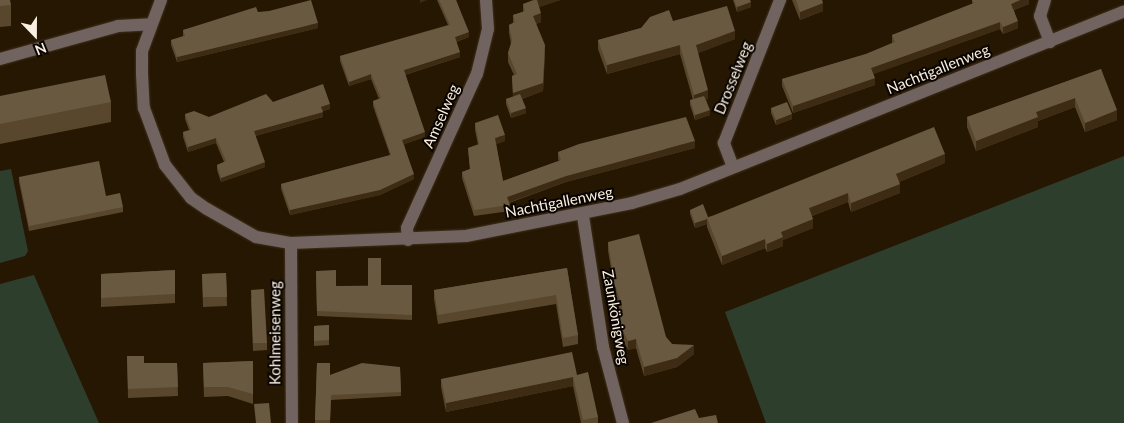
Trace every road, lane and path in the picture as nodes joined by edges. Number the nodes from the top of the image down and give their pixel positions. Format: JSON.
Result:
{"nodes":[{"id":1,"x":161,"y":0,"type":"edge"},
{"id":2,"x":486,"y":0,"type":"edge"},
{"id":3,"x":780,"y":0,"type":"edge"},
{"id":4,"x":1045,"y":0,"type":"edge"},
{"id":5,"x":1124,"y":11,"type":"edge"},
{"id":6,"x":151,"y":24,"type":"junction"},
{"id":7,"x":1050,"y":42,"type":"junction"},
{"id":8,"x":0,"y":59,"type":"edge"},
{"id":9,"x":733,"y":168,"type":"junction"},
{"id":10,"x":583,"y":216,"type":"junction"},
{"id":11,"x":408,"y":240,"type":"junction"},
{"id":12,"x":291,"y":243,"type":"junction"},
{"id":13,"x":292,"y":423,"type":"edge"},
{"id":14,"x":623,"y":423,"type":"edge"}],
"edges":[{"from":1,"to":6,"type":"street","name":"Nachtigallenweg"},
{"from":2,"to":11,"type":"street","name":"Amselweg"},
{"from":3,"to":9,"type":"street","name":"Drosselweg"},
{"from":4,"to":7,"type":"street"},
{"from":5,"to":7,"type":"street","name":"Nachtigallenweg"},
{"from":6,"to":8,"type":"street"},
{"from":6,"to":12,"type":"street","name":"Nachtigallenweg"},
{"from":7,"to":9,"type":"street","name":"Nachtigallenweg"},
{"from":9,"to":10,"type":"street","name":"Nachtigallenweg"},
{"from":10,"to":11,"type":"street","name":"Nachtigallenweg"},
{"from":10,"to":14,"type":"street","name":"Zaunkönigweg"},
{"from":11,"to":12,"type":"street","name":"Nachtigallenweg"},
{"from":12,"to":13,"type":"street","name":"Kohlmeisenweg"}]}
